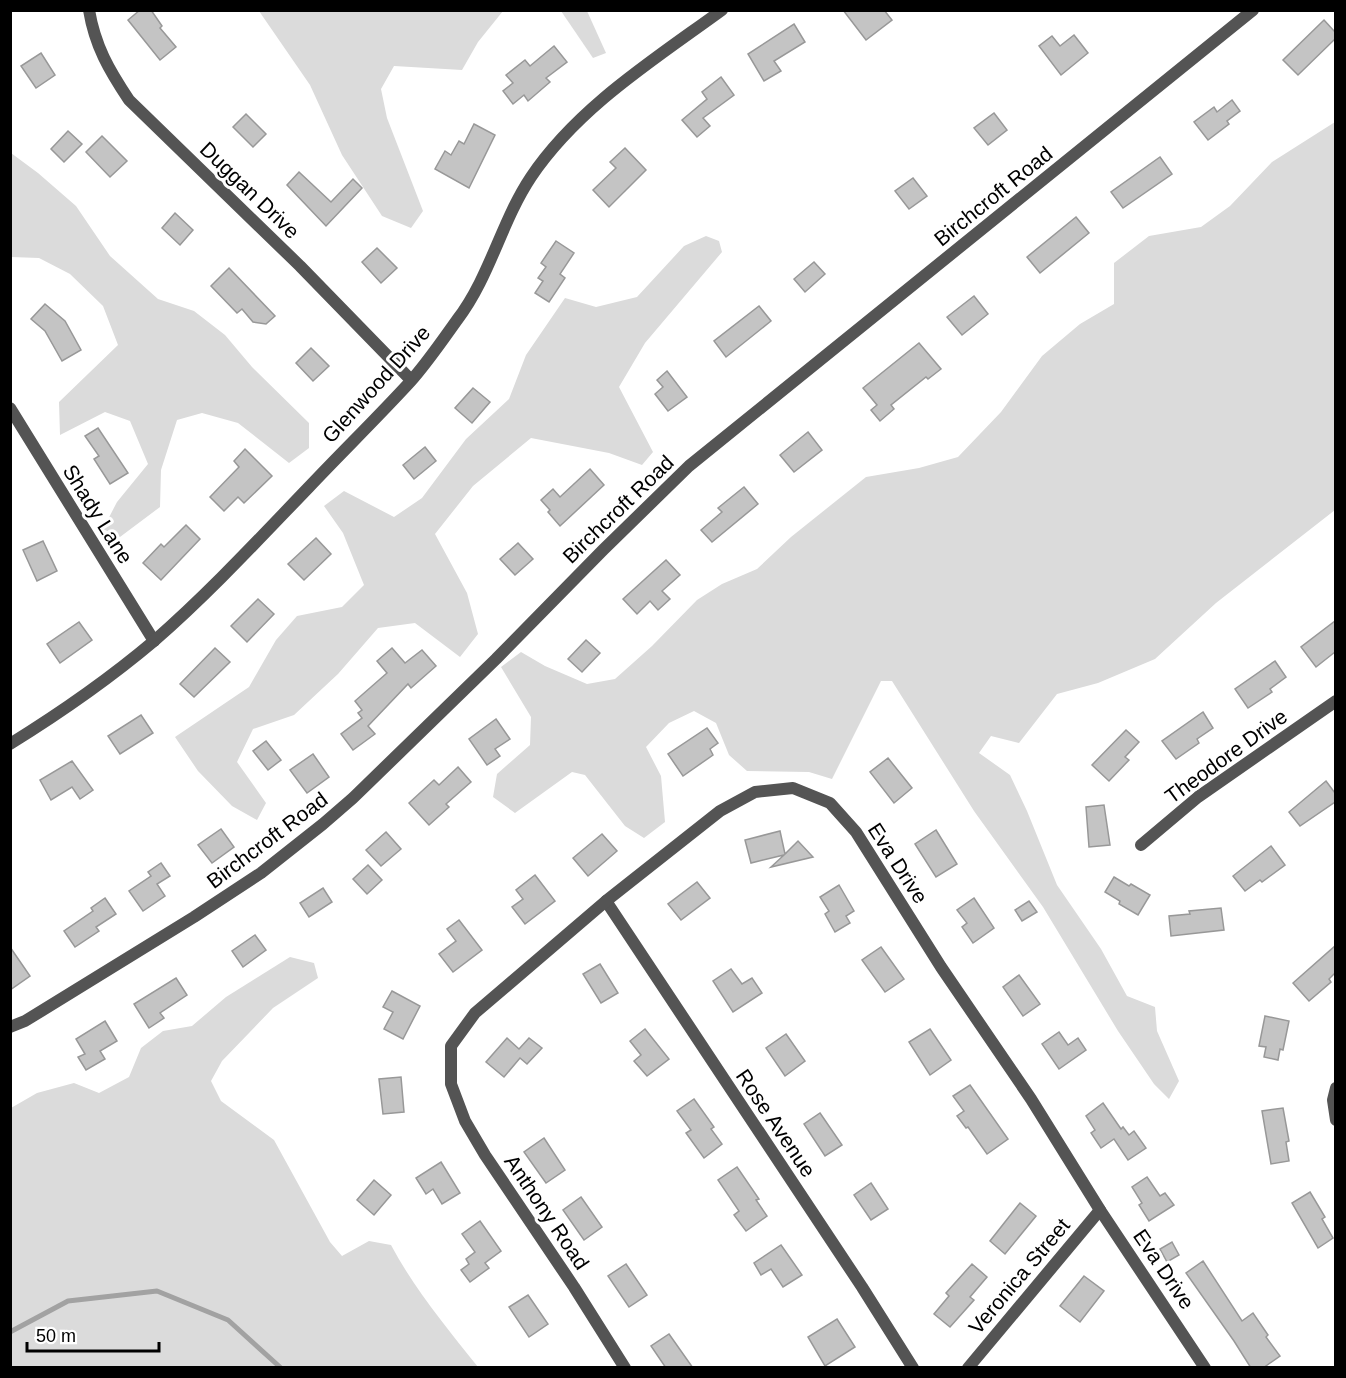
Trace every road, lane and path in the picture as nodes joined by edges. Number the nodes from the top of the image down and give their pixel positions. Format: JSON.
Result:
{"nodes":[{"id":1,"x":89,"y":10,"type":"edge"},
{"id":2,"x":722,"y":10,"type":"edge"},
{"id":3,"x":1253,"y":10,"type":"edge"},
{"id":4,"x":411,"y":380,"type":"junction"},
{"id":5,"x":10,"y":408,"type":"edge"},
{"id":6,"x":154,"y":640,"type":"junction"},
{"id":7,"x":1335,"y":700,"type":"edge"},
{"id":8,"x":10,"y":744,"type":"edge"},
{"id":9,"x":1141,"y":845,"type":"dead end"},
{"id":10,"x":606,"y":901,"type":"junction"},
{"id":11,"x":10,"y":1027,"type":"edge"},
{"id":12,"x":451,"y":1072,"type":"joint"},
{"id":13,"x":1335,"y":1088,"type":"edge"},
{"id":14,"x":1335,"y":1120,"type":"edge"},
{"id":15,"x":1100,"y":1210,"type":"junction"},
{"id":16,"x":625,"y":1368,"type":"edge"},
{"id":17,"x":913,"y":1368,"type":"edge"},
{"id":18,"x":968,"y":1368,"type":"edge"},
{"id":19,"x":1205,"y":1368,"type":"edge"}],
"edges":[{"from":1,"to":4,"type":"street","name":"Duggan Drive"},
{"from":2,"to":4,"type":"street","name":"Glenwood Drive"},
{"from":3,"to":11,"type":"street","name":"Birchcroft Road"},
{"from":4,"to":6,"type":"street","name":"Glenwood Drive"},
{"from":5,"to":6,"type":"street","name":"Shady Lane"},
{"from":6,"to":8,"type":"street","name":"Glenwood Drive"},
{"from":7,"to":9,"type":"street","name":"Theodore Drive"},
{"from":10,"to":12,"type":"street","name":"Eva Drive"},
{"from":10,"to":15,"type":"street","name":"Eva Drive"},
{"from":10,"to":17,"type":"street","name":"Rose Avenue"},
{"from":12,"to":16,"type":"street","name":"Anthony Road"},
{"from":13,"to":14,"type":"street"},
{"from":15,"to":18,"type":"street","name":"Veronica Street"},
{"from":15,"to":19,"type":"street","name":"Eva Drive"}]}
